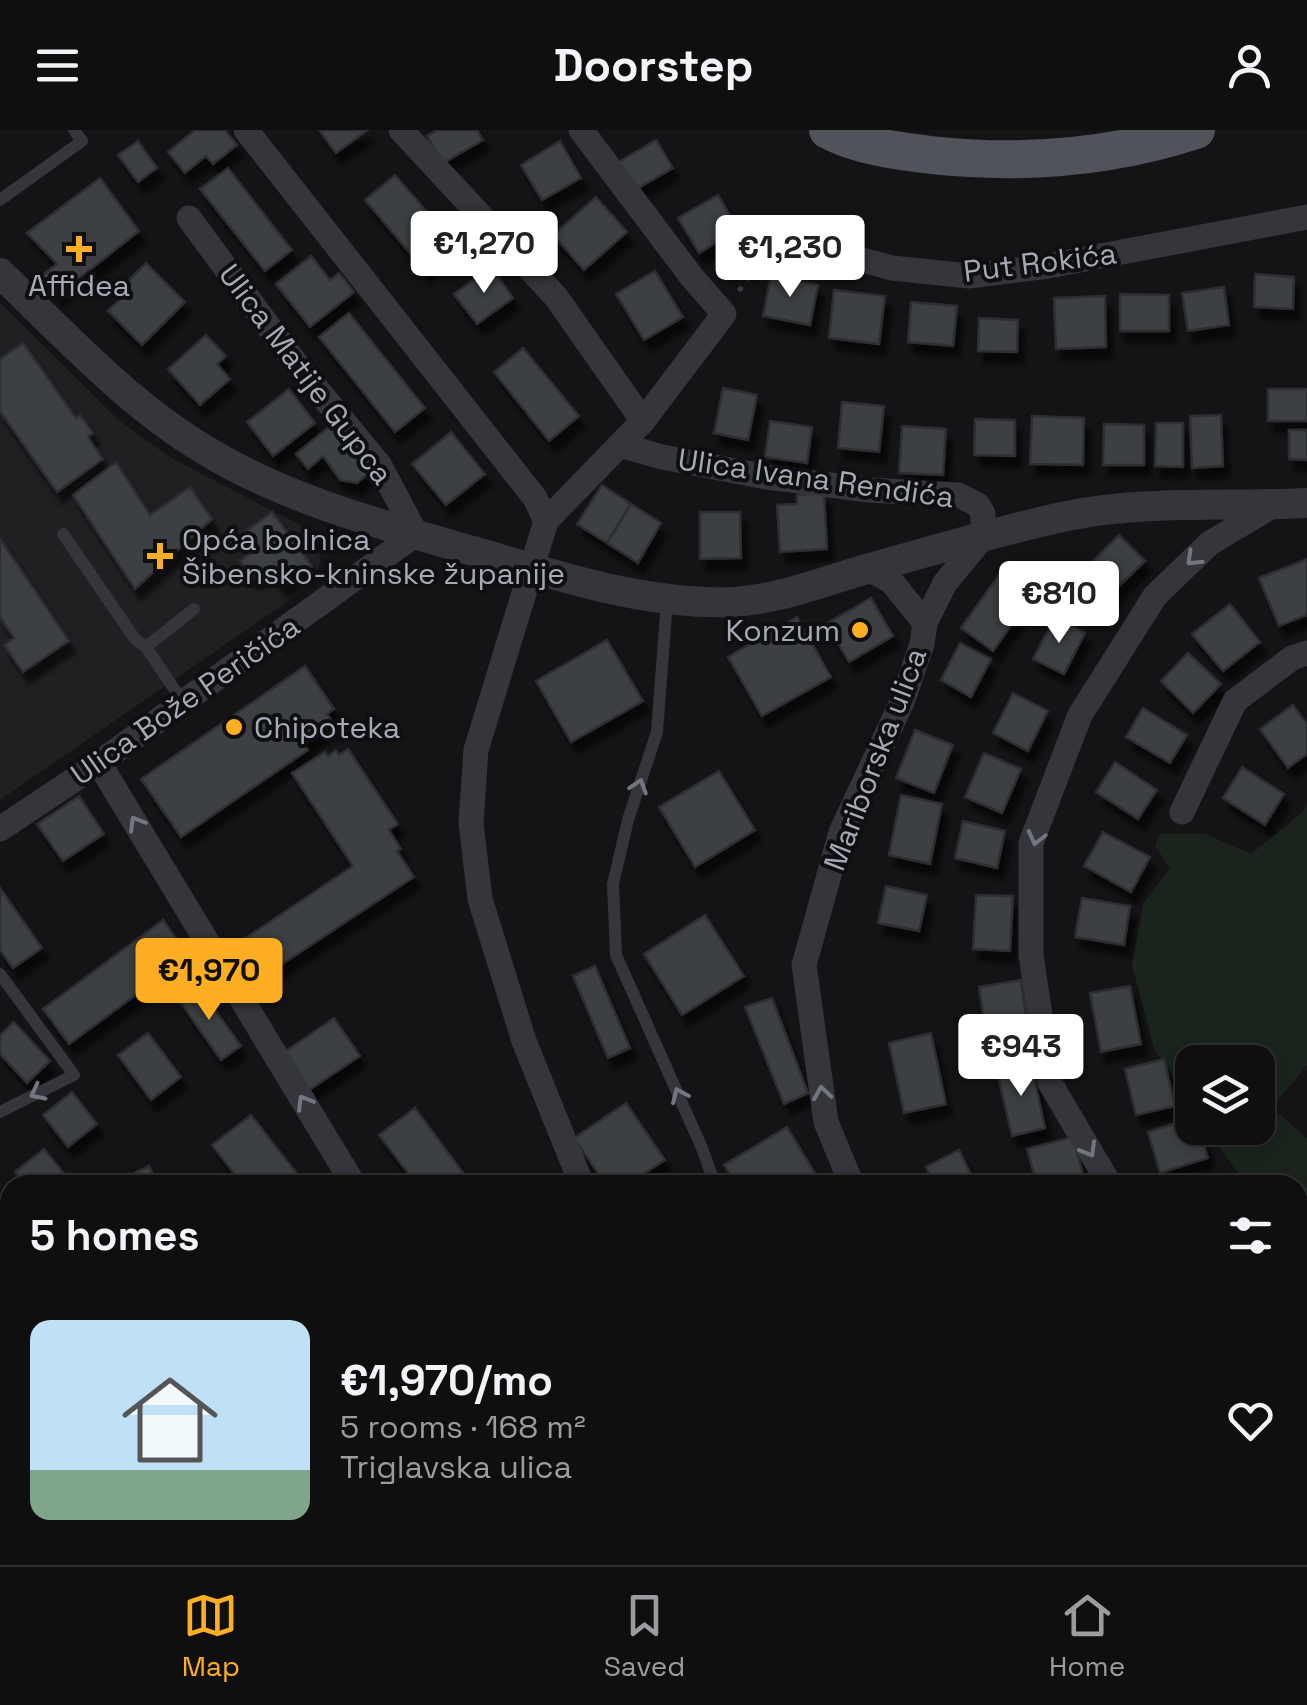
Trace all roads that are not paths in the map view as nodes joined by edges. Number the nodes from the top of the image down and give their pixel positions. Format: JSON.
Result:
{"nodes":[{"id":1,"x":74,"y":130,"type":"edge"},
{"id":2,"x":246,"y":130,"type":"edge"},
{"id":3,"x":401,"y":130,"type":"edge"},
{"id":4,"x":581,"y":130,"type":"edge"},
{"id":5,"x":828,"y":130,"type":"edge"},
{"id":6,"x":1196,"y":130,"type":"edge"},
{"id":7,"x":0,"y":200,"type":"edge"},
{"id":8,"x":1307,"y":217,"type":"edge"},
{"id":9,"x":189,"y":218,"type":"dead end"},
{"id":10,"x":774,"y":236,"type":"road end"},
{"id":11,"x":0,"y":273,"type":"edge"},
{"id":12,"x":643,"y":422,"type":"junction"},
{"id":13,"x":620,"y":445,"type":"junction"},
{"id":14,"x":1307,"y":503,"type":"edge"},
{"id":15,"x":1274,"y":504,"type":"junction"},
{"id":16,"x":546,"y":521,"type":"junction"},
{"id":17,"x":63,"y":534,"type":"dead end"},
{"id":18,"x":416,"y":534,"type":"junction"},
{"id":19,"x":983,"y":537,"type":"junction"},
{"id":20,"x":532,"y":568,"type":"junction"},
{"id":21,"x":868,"y":569,"type":"junction"},
{"id":22,"x":667,"y":598,"type":"junction"},
{"id":23,"x":194,"y":609,"type":"dead end"},
{"id":24,"x":925,"y":622,"type":"junction"},
{"id":25,"x":146,"y":646,"type":"junction"},
{"id":26,"x":1307,"y":653,"type":"edge"},
{"id":27,"x":184,"y":702,"type":"junction"},
{"id":28,"x":100,"y":763,"type":"junction"},
{"id":29,"x":1182,"y":812,"type":"dead end"},
{"id":30,"x":0,"y":829,"type":"edge"},
{"id":31,"x":0,"y":974,"type":"edge"},
{"id":32,"x":0,"y":1112,"type":"edge"},
{"id":33,"x":348,"y":1175,"type":"edge"},
{"id":34,"x":578,"y":1175,"type":"edge"},
{"id":35,"x":711,"y":1175,"type":"edge"},
{"id":36,"x":848,"y":1175,"type":"edge"},
{"id":37,"x":1104,"y":1175,"type":"edge"}],
"edges":[{"from":1,"to":7,"type":"lane"},
{"from":2,"to":16,"type":"street"},
{"from":3,"to":12,"type":"street","name":"Ulica Ivana Rendića"},
{"from":4,"to":12,"type":"street"},
{"from":5,"to":6,"type":"main road"},
{"from":8,"to":10,"type":"street","name":"Put Rokića"},
{"from":9,"to":18,"type":"street","name":"Ulica Matije Gupca"},
{"from":11,"to":18,"type":"street","name":"Ulica Matije Gupca"},
{"from":12,"to":13,"type":"street"},
{"from":13,"to":16,"type":"street"},
{"from":13,"to":19,"type":"street","name":"Ulica Ivana Rendića"},
{"from":14,"to":15,"type":"street","name":"Ulica Matije Gupca"},
{"from":15,"to":19,"type":"street","name":"Ulica Matije Gupca"},
{"from":15,"to":37,"type":"street","one_way":true},
{"from":16,"to":20,"type":"street"},
{"from":17,"to":25,"type":"lane"},
{"from":18,"to":20,"type":"street","name":"Ulica Matije Gupca"},
{"from":18,"to":27,"type":"street","name":"Ulica Bože Peričića"},
{"from":19,"to":21,"type":"street","name":"Ulica Matije Gupca"},
{"from":19,"to":24,"type":"street","name":"Mariborska ulica"},
{"from":20,"to":22,"type":"street","name":"Ulica Matije Gupca"},
{"from":20,"to":34,"type":"street"},
{"from":21,"to":22,"type":"street","name":"Ulica Matije Gupca"},
{"from":21,"to":24,"type":"street","name":"Mariborska ulica"},
{"from":35,"to":22,"type":"lane","one_way":true},
{"from":23,"to":25,"type":"lane"},
{"from":36,"to":24,"type":"street","name":"Mariborska ulica","one_way":true},
{"from":25,"to":27,"type":"lane"},
{"from":26,"to":29,"type":"street"},
{"from":27,"to":28,"type":"street","name":"Ulica Bože Peričića"},
{"from":28,"to":30,"type":"street","name":"Ulica Bože Peričića"},
{"from":33,"to":28,"type":"street","one_way":true},
{"from":31,"to":32,"type":"lane","one_way":true}]}
